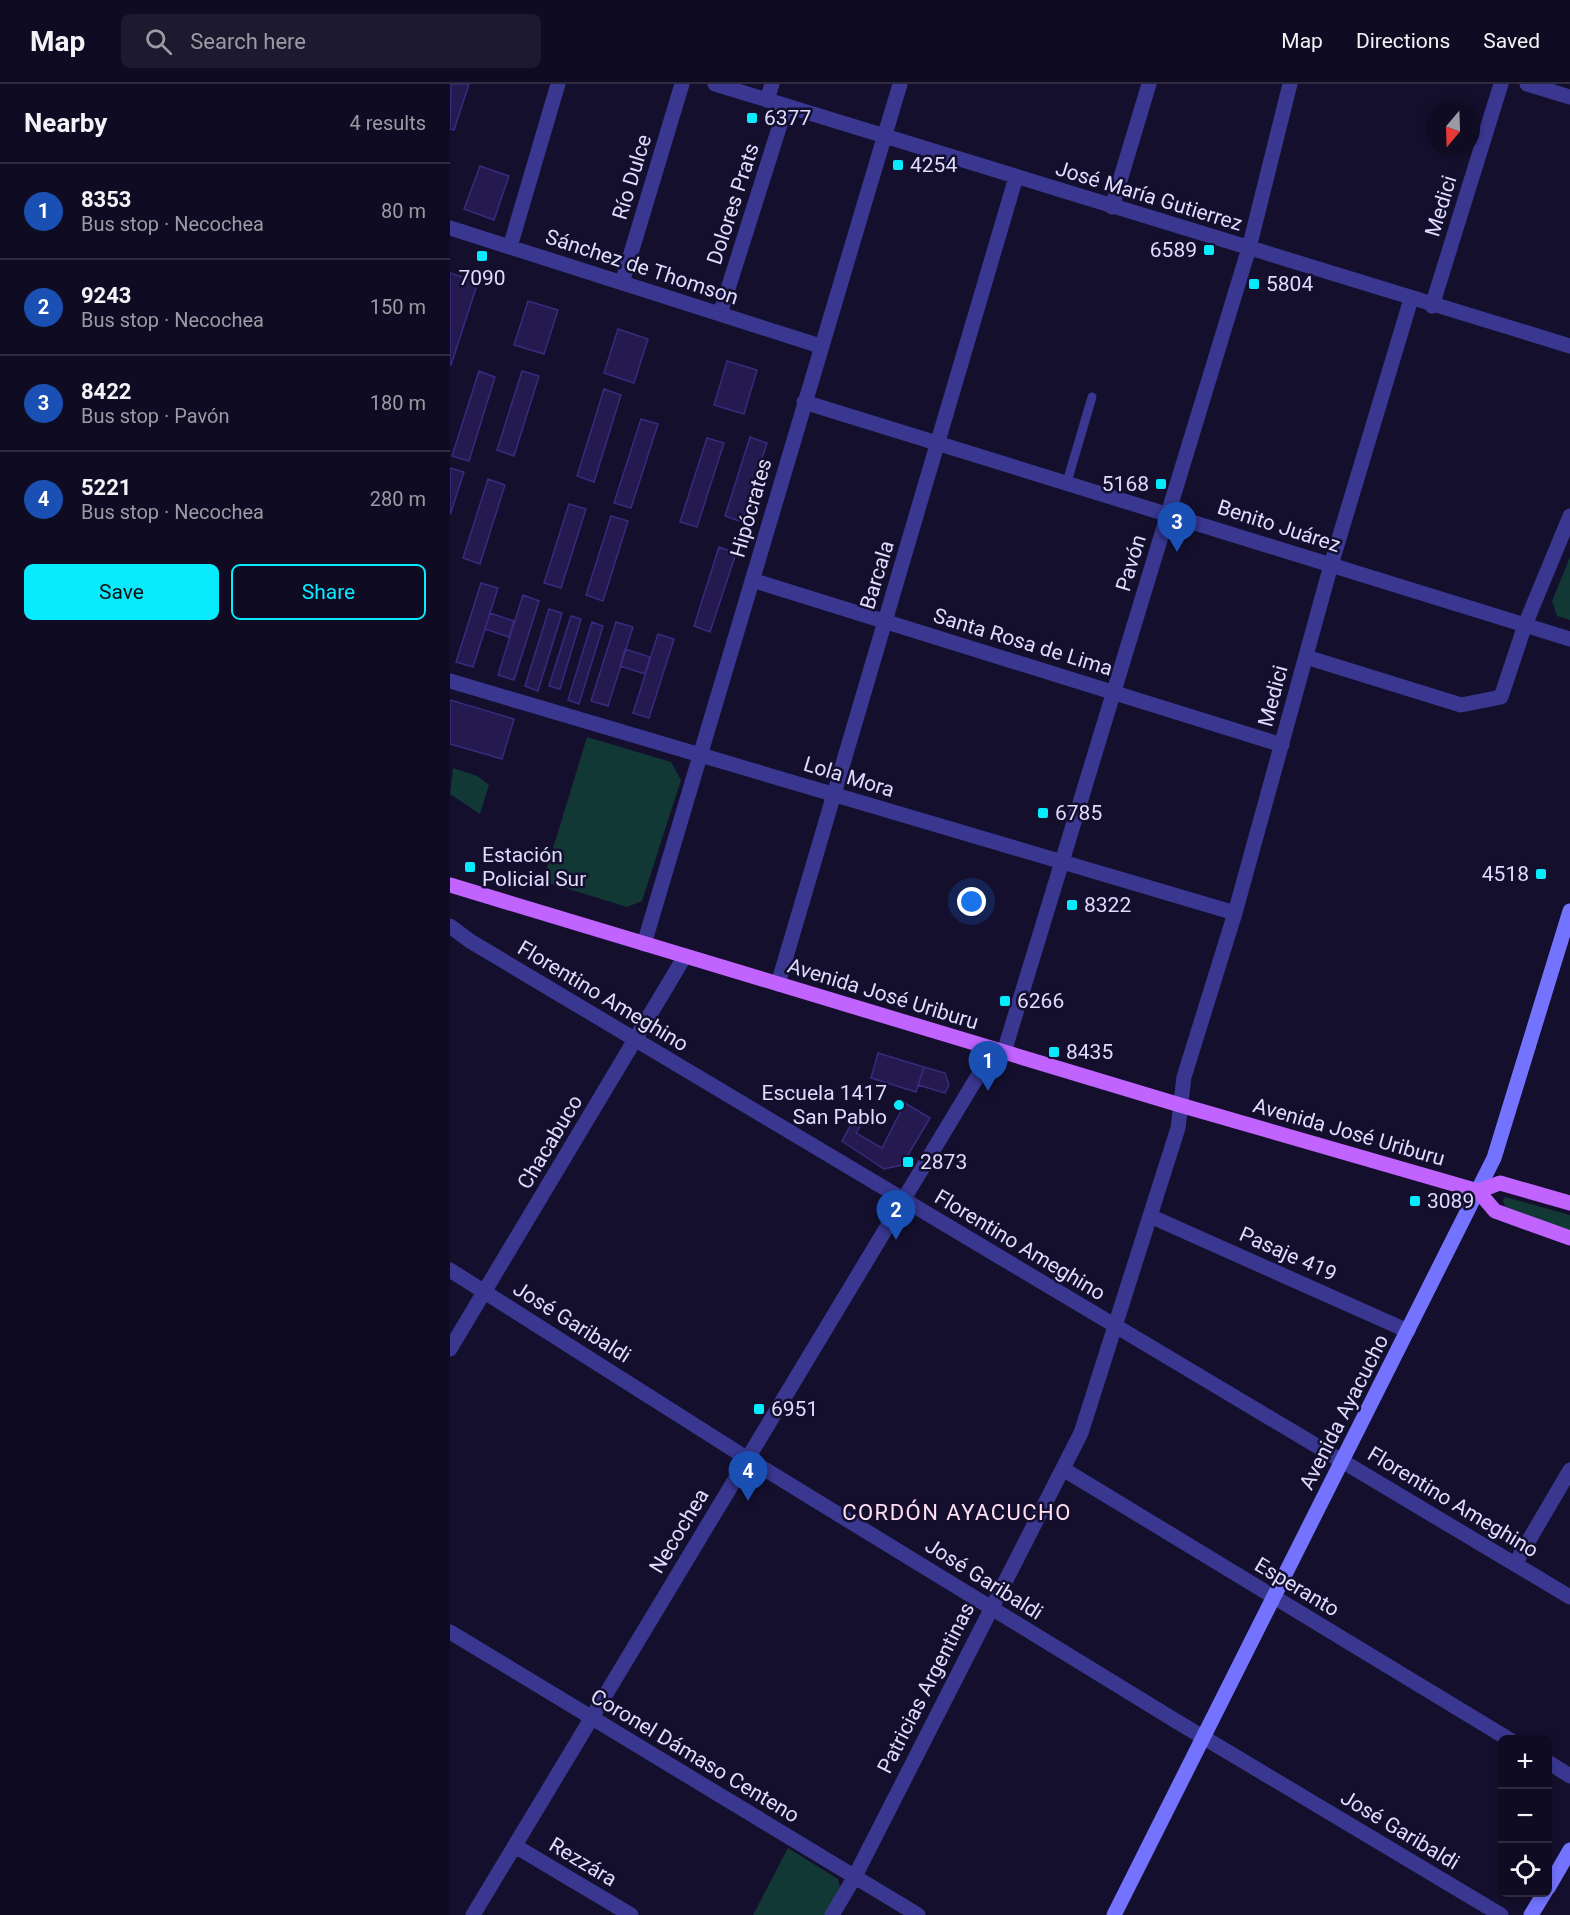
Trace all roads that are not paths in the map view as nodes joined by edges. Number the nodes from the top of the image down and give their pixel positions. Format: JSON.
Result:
{"nodes":[{"id":1,"x":558,"y":84,"type":"edge"},
{"id":2,"x":682,"y":84,"type":"edge"},
{"id":3,"x":715,"y":84,"type":"edge"},
{"id":4,"x":772,"y":84,"type":"edge"},
{"id":5,"x":900,"y":84,"type":"edge"},
{"id":6,"x":1149,"y":84,"type":"edge"},
{"id":7,"x":1290,"y":84,"type":"edge"},
{"id":8,"x":1501,"y":84,"type":"edge"},
{"id":9,"x":1527,"y":84,"type":"edge"},
{"id":10,"x":1570,"y":97,"type":"edge"},
{"id":11,"x":767,"y":100,"type":"junction"},
{"id":12,"x":786,"y":106,"type":"junction"},
{"id":13,"x":884,"y":136,"type":"junction"},
{"id":14,"x":1016,"y":177,"type":"junction"},
{"id":15,"x":1112,"y":207,"type":"junction"},
{"id":16,"x":450,"y":228,"type":"edge"},
{"id":17,"x":510,"y":247,"type":"junction"},
{"id":18,"x":1249,"y":248,"type":"junction"},
{"id":19,"x":622,"y":283,"type":"junction"},
{"id":20,"x":1411,"y":299,"type":"junction"},
{"id":21,"x":1432,"y":306,"type":"junction"},
{"id":22,"x":720,"y":314,"type":"junction"},
{"id":23,"x":820,"y":346,"type":"junction"},
{"id":24,"x":1570,"y":346,"type":"edge"},
{"id":25,"x":1092,"y":397,"type":"dead end"},
{"id":26,"x":804,"y":402,"type":"junction"},
{"id":27,"x":938,"y":443,"type":"junction"},
{"id":28,"x":1067,"y":482,"type":"junction"},
{"id":29,"x":1168,"y":513,"type":"junction"},
{"id":30,"x":1570,"y":516,"type":"edge"},
{"id":31,"x":1331,"y":565,"type":"junction"},
{"id":32,"x":752,"y":580,"type":"junction"},
{"id":33,"x":885,"y":621,"type":"junction"},
{"id":34,"x":1525,"y":625,"type":"junction"},
{"id":35,"x":1570,"y":639,"type":"edge"},
{"id":36,"x":1306,"y":657,"type":"junction"},
{"id":37,"x":450,"y":681,"type":"edge"},
{"id":38,"x":1113,"y":693,"type":"junction"},
{"id":39,"x":1281,"y":745,"type":"junction"},
{"id":40,"x":700,"y":754,"type":"junction"},
{"id":41,"x":834,"y":794,"type":"junction"},
{"id":42,"x":1062,"y":862,"type":"junction"},
{"id":43,"x":450,"y":885,"type":"edge"},
{"id":44,"x":1235,"y":913,"type":"junction"},
{"id":45,"x":1569,"y":919,"type":"edge"},
{"id":46,"x":450,"y":926,"type":"edge"},
{"id":47,"x":644,"y":944,"type":"junction"},
{"id":48,"x":685,"y":956,"type":"junction"},
{"id":49,"x":778,"y":984,"type":"junction"},
{"id":50,"x":635,"y":1039,"type":"junction"},
{"id":51,"x":1004,"y":1052,"type":"junction"},
{"id":52,"x":1180,"y":1105,"type":"junction"},
{"id":53,"x":1476,"y":1196,"type":"junction"},
{"id":54,"x":904,"y":1199,"type":"junction"},
{"id":55,"x":1570,"y":1203,"type":"edge"},
{"id":56,"x":1150,"y":1216,"type":"junction"},
{"id":57,"x":1567,"y":1238,"type":"edge"},
{"id":58,"x":450,"y":1270,"type":"edge"},
{"id":59,"x":485,"y":1291,"type":"junction"},
{"id":60,"x":1114,"y":1326,"type":"junction"},
{"id":61,"x":1408,"y":1331,"type":"junction"},
{"id":62,"x":450,"y":1349,"type":"edge"},
{"id":63,"x":748,"y":1458,"type":"junction"},
{"id":64,"x":1344,"y":1461,"type":"junction"},
{"id":65,"x":1063,"y":1469,"type":"junction"},
{"id":66,"x":1570,"y":1470,"type":"edge"},
{"id":67,"x":1515,"y":1564,"type":"junction"},
{"id":68,"x":1274,"y":1597,"type":"junction"},
{"id":69,"x":1570,"y":1597,"type":"edge"},
{"id":70,"x":990,"y":1607,"type":"junction"},
{"id":71,"x":450,"y":1632,"type":"edge"},
{"id":72,"x":591,"y":1718,"type":"junction"},
{"id":73,"x":1502,"y":1735,"type":"edge"},
{"id":74,"x":1203,"y":1737,"type":"junction"},
{"id":75,"x":1552,"y":1765,"type":"edge"},
{"id":76,"x":1570,"y":1776,"type":"edge"},
{"id":77,"x":515,"y":1846,"type":"junction"},
{"id":78,"x":1570,"y":1850,"type":"edge"},
{"id":79,"x":854,"y":1878,"type":"junction"},
{"id":80,"x":1552,"y":1881,"type":"edge"},
{"id":81,"x":1542,"y":1897,"type":"edge"},
{"id":82,"x":473,"y":1915,"type":"edge"},
{"id":83,"x":631,"y":1915,"type":"edge"},
{"id":84,"x":832,"y":1915,"type":"edge"},
{"id":85,"x":918,"y":1915,"type":"edge"},
{"id":86,"x":1114,"y":1915,"type":"edge"},
{"id":87,"x":1501,"y":1915,"type":"edge"},
{"id":88,"x":1531,"y":1915,"type":"edge"}],
"edges":[{"from":1,"to":17,"type":"street"},
{"from":2,"to":19,"type":"street","name":"Río Dulce"},
{"from":3,"to":11,"type":"street","name":"José María Gutierrez"},
{"from":4,"to":11,"type":"street"},
{"from":5,"to":13,"type":"street","name":"Hipócrates"},
{"from":6,"to":15,"type":"street"},
{"from":7,"to":18,"type":"street","name":"Pavón"},
{"from":8,"to":21,"type":"street","name":"Medici"},
{"from":9,"to":10,"type":"street"},
{"from":11,"to":12,"type":"street","name":"José María Gutierrez"},
{"from":12,"to":13,"type":"street","name":"José María Gutierrez"},
{"from":12,"to":22,"type":"street","name":"Dolores Prats"},
{"from":13,"to":14,"type":"street","name":"José María Gutierrez"},
{"from":13,"to":23,"type":"street","name":"Hipócrates"},
{"from":14,"to":15,"type":"street","name":"José María Gutierrez"},
{"from":14,"to":27,"type":"street","name":"Barcala"},
{"from":15,"to":18,"type":"street","name":"José María Gutierrez"},
{"from":16,"to":17,"type":"street","name":"Sánchez de Thomson"},
{"from":17,"to":19,"type":"street","name":"Sánchez de Thomson"},
{"from":18,"to":20,"type":"street","name":"José María Gutierrez"},
{"from":18,"to":29,"type":"street","name":"Pavón"},
{"from":19,"to":22,"type":"street","name":"Sánchez de Thomson"},
{"from":20,"to":21,"type":"street","name":"José María Gutierrez"},
{"from":20,"to":31,"type":"street","name":"Medici"},
{"from":21,"to":24,"type":"street","name":"José María Gutierrez"},
{"from":22,"to":23,"type":"street","name":"Sánchez de Thomson"},
{"from":23,"to":26,"type":"street","name":"Hipócrates"},
{"from":25,"to":28,"type":"lane"},
{"from":26,"to":27,"type":"street","name":"Benito Juárez"},
{"from":26,"to":32,"type":"street","name":"Hipócrates"},
{"from":27,"to":28,"type":"street","name":"Benito Juárez"},
{"from":27,"to":33,"type":"street","name":"Barcala"},
{"from":28,"to":29,"type":"street","name":"Benito Juárez"},
{"from":29,"to":31,"type":"street","name":"Benito Juárez"},
{"from":29,"to":38,"type":"street","name":"Pavón"},
{"from":30,"to":34,"type":"street"},
{"from":31,"to":34,"type":"street","name":"Benito Juárez"},
{"from":31,"to":36,"type":"street","name":"Medici"},
{"from":32,"to":33,"type":"street","name":"Santa Rosa de Lima"},
{"from":32,"to":40,"type":"street","name":"Hipócrates"},
{"from":33,"to":38,"type":"street","name":"Santa Rosa de Lima"},
{"from":33,"to":41,"type":"street","name":"Barcala"},
{"from":34,"to":35,"type":"street","name":"Benito Juárez"},
{"from":34,"to":36,"type":"street"},
{"from":36,"to":39,"type":"street","name":"Medici"},
{"from":37,"to":40,"type":"street","name":"Lola Mora"},
{"from":38,"to":39,"type":"street","name":"Santa Rosa de Lima"},
{"from":38,"to":42,"type":"street","name":"Pavón"},
{"from":39,"to":44,"type":"street","name":"Medici"},
{"from":40,"to":41,"type":"street","name":"Lola Mora"},
{"from":40,"to":47,"type":"street","name":"Hipócrates"},
{"from":41,"to":42,"type":"street","name":"Lola Mora"},
{"from":41,"to":49,"type":"street","name":"Barcala"},
{"from":42,"to":44,"type":"street","name":"Lola Mora"},
{"from":42,"to":51,"type":"street","name":"Pavón"},
{"from":43,"to":47,"type":"main road","name":"Avenida José Uriburu"},
{"from":44,"to":52,"type":"street","name":"Medici"},
{"from":45,"to":53,"type":"main road","name":"Avenida Ayacucho"},
{"from":46,"to":50,"type":"street","name":"Florentino Ameghino"},
{"from":47,"to":48,"type":"main road","name":"Avenida José Uriburu"},
{"from":48,"to":49,"type":"main road","name":"Avenida José Uriburu"},
{"from":48,"to":50,"type":"street","name":"Chacabuco"},
{"from":49,"to":51,"type":"main road","name":"Avenida José Uriburu"},
{"from":50,"to":54,"type":"street","name":"Florentino Ameghino"},
{"from":50,"to":59,"type":"street","name":"Chacabuco"},
{"from":51,"to":52,"type":"main road","name":"Avenida José Uriburu"},
{"from":51,"to":54,"type":"street","name":"Necochea"},
{"from":52,"to":53,"type":"main road","name":"Avenida José Uriburu"},
{"from":52,"to":56,"type":"street","name":"Patricias Argentinas"},
{"from":53,"to":55,"type":"main road","name":"Avenida José Uriburu"},
{"from":53,"to":57,"type":"main road","name":"Avenida José Uriburu"},
{"from":53,"to":61,"type":"main road","name":"Avenida Ayacucho"},
{"from":54,"to":60,"type":"street","name":"Florentino Ameghino"},
{"from":54,"to":63,"type":"street","name":"Necochea"},
{"from":56,"to":60,"type":"street","name":"Patricias Argentinas"},
{"from":56,"to":61,"type":"street","name":"Pasaje 419"},
{"from":58,"to":59,"type":"street","name":"José Garibaldi"},
{"from":59,"to":62,"type":"street","name":"Chacabuco"},
{"from":59,"to":63,"type":"street","name":"José Garibaldi"},
{"from":60,"to":64,"type":"street","name":"Florentino Ameghino"},
{"from":60,"to":65,"type":"street","name":"Patricias Argentinas"},
{"from":61,"to":64,"type":"main road","name":"Avenida Ayacucho"},
{"from":63,"to":70,"type":"street","name":"José Garibaldi"},
{"from":63,"to":72,"type":"street","name":"Necochea"},
{"from":64,"to":67,"type":"street","name":"Florentino Ameghino"},
{"from":64,"to":68,"type":"main road","name":"Avenida Ayacucho"},
{"from":65,"to":68,"type":"street","name":"Esperanto"},
{"from":65,"to":70,"type":"street","name":"Patricias Argentinas"},
{"from":66,"to":67,"type":"street"},
{"from":67,"to":69,"type":"street","name":"Florentino Ameghino"},
{"from":68,"to":73,"type":"street","name":"Esperanto"},
{"from":68,"to":74,"type":"main road","name":"Avenida Ayacucho"},
{"from":70,"to":74,"type":"street","name":"José Garibaldi"},
{"from":70,"to":79,"type":"street","name":"Patricias Argentinas"},
{"from":71,"to":72,"type":"street","name":"Coronel Dámaso Centeno"},
{"from":72,"to":77,"type":"street","name":"Necochea"},
{"from":72,"to":79,"type":"street","name":"Coronel Dámaso Centeno"},
{"from":74,"to":86,"type":"main road","name":"Avenida Ayacucho"},
{"from":74,"to":87,"type":"street","name":"José Garibaldi"},
{"from":75,"to":76,"type":"street"},
{"from":77,"to":82,"type":"street","name":"Necochea"},
{"from":77,"to":83,"type":"street","name":"Rezzára"},
{"from":78,"to":80,"type":"main road"},
{"from":79,"to":84,"type":"street","name":"Patricias Argentinas"},
{"from":79,"to":85,"type":"street","name":"Coronel Dámaso Centeno"},
{"from":81,"to":88,"type":"main road"}]}
